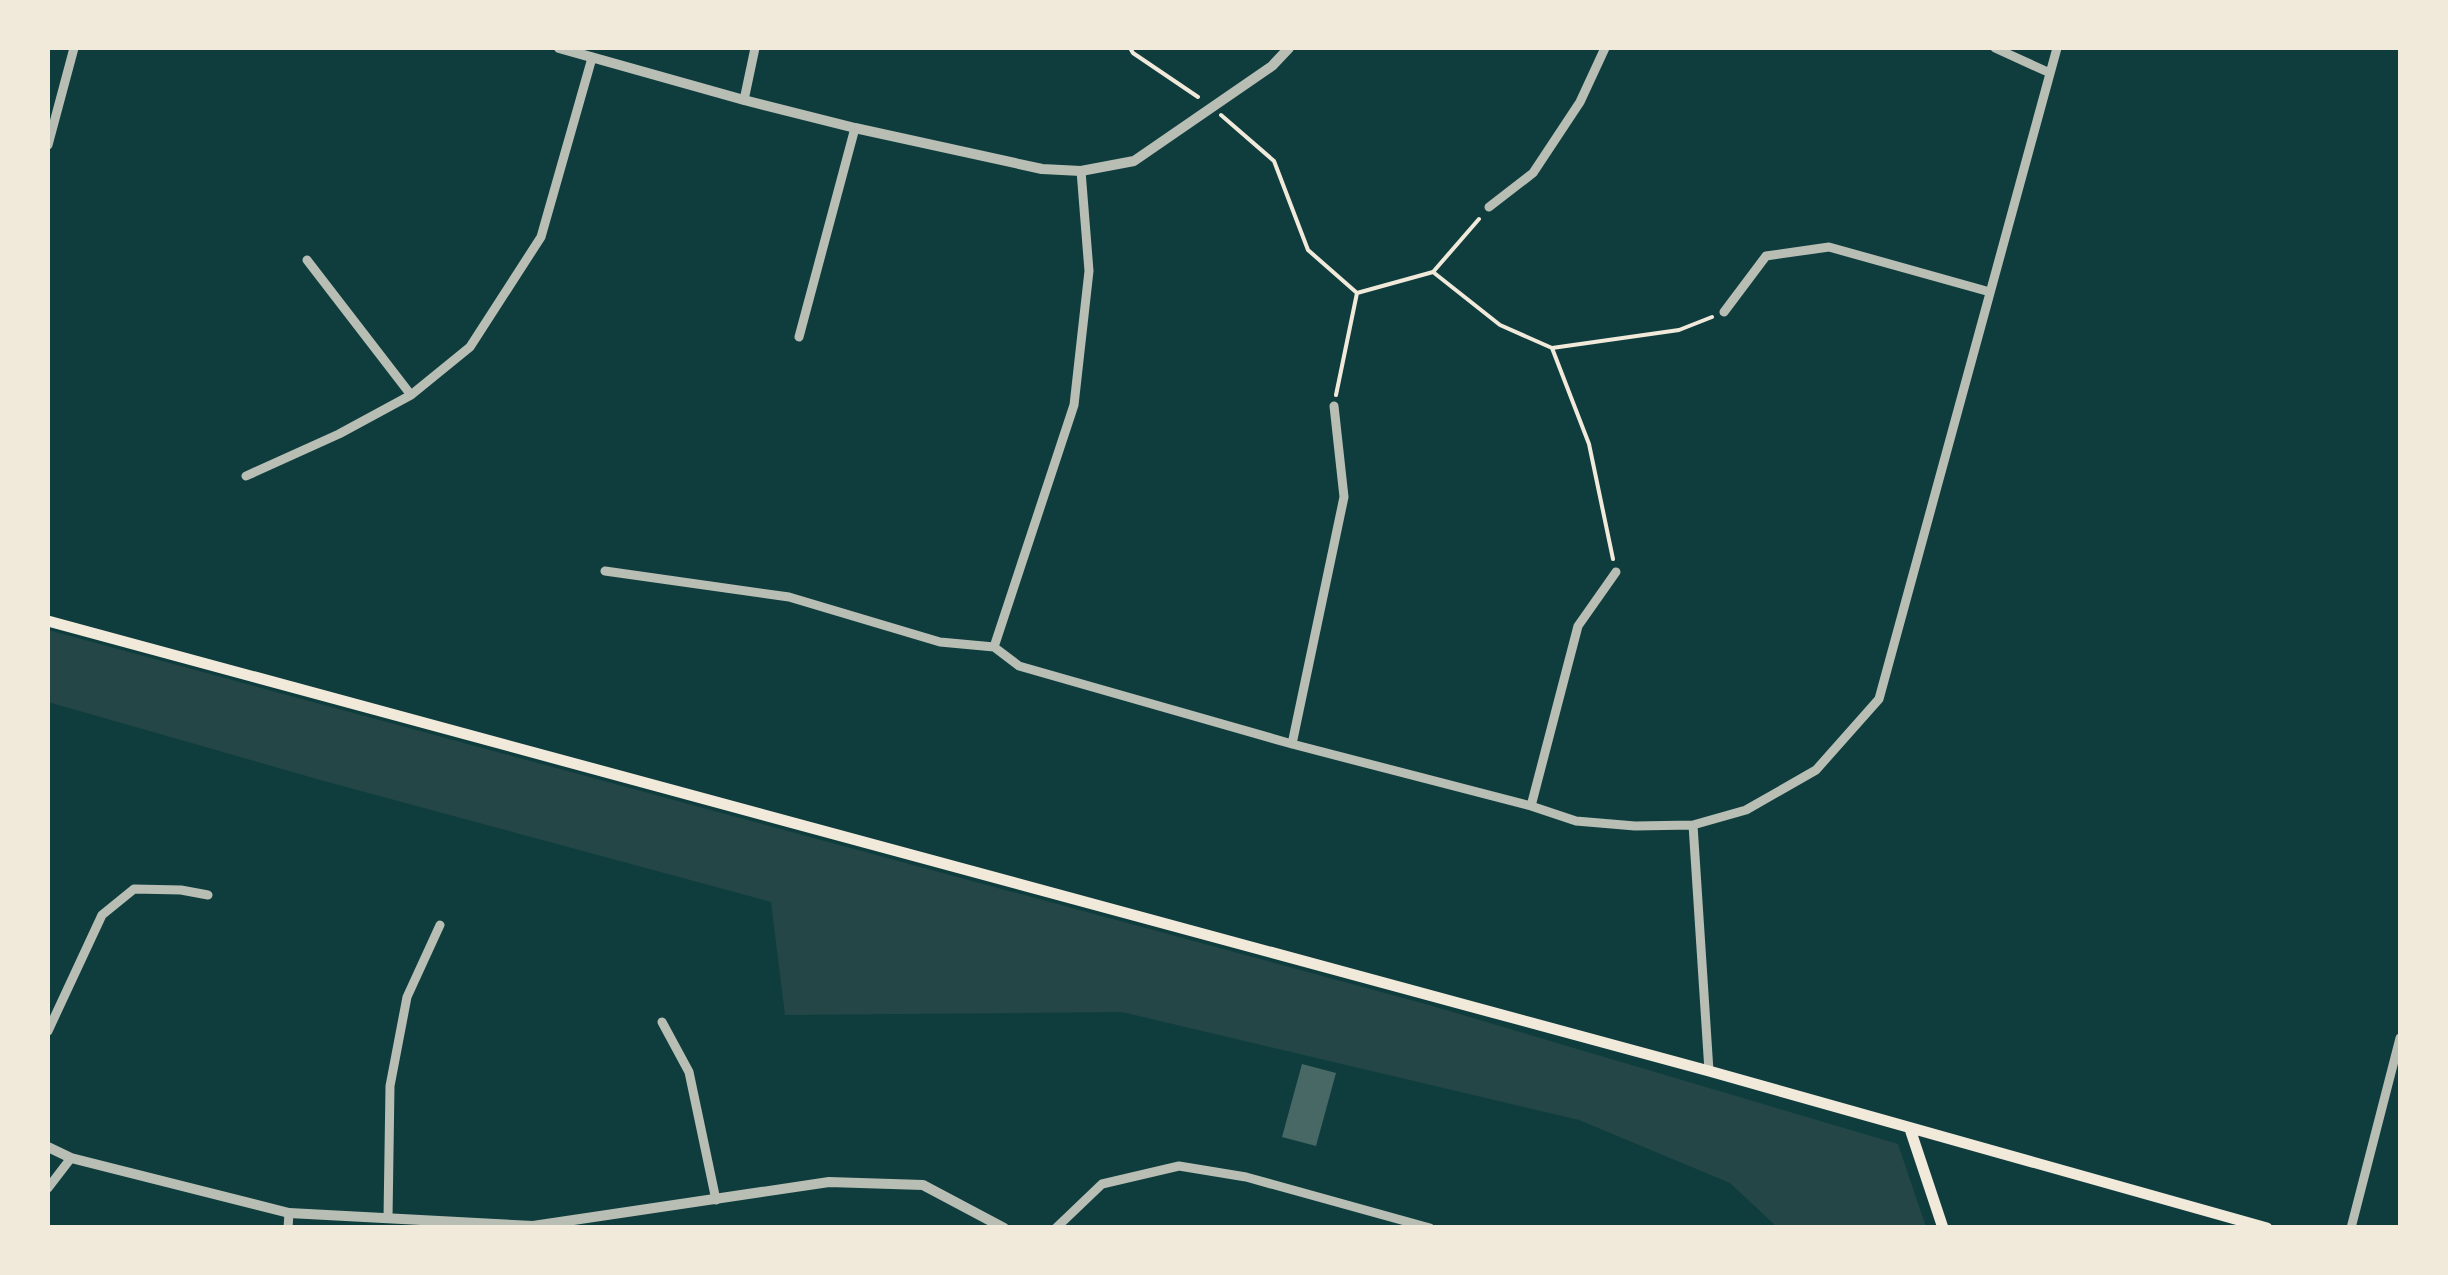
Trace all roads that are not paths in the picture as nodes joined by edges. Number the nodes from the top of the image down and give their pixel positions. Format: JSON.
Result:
{"nodes":[{"id":1,"x":74,"y":48,"type":"edge"},
{"id":2,"x":559,"y":48,"type":"edge"},
{"id":3,"x":754,"y":48,"type":"edge"},
{"id":4,"x":1289,"y":48,"type":"edge"},
{"id":5,"x":1605,"y":48,"type":"edge"},
{"id":6,"x":1995,"y":48,"type":"edge"},
{"id":7,"x":2057,"y":48,"type":"edge"},
{"id":8,"x":592,"y":58,"type":"junction"},
{"id":9,"x":2050,"y":73,"type":"junction"},
{"id":10,"x":744,"y":100,"type":"junction"},
{"id":11,"x":855,"y":128,"type":"junction"},
{"id":12,"x":48,"y":145,"type":"edge"},
{"id":13,"x":1081,"y":171,"type":"junction"},
{"id":14,"x":1489,"y":207,"type":"road end"},
{"id":15,"x":307,"y":260,"type":"dead end"},
{"id":16,"x":1990,"y":292,"type":"junction"},
{"id":17,"x":1724,"y":312,"type":"road end"},
{"id":18,"x":798,"y":337,"type":"dead end"},
{"id":19,"x":411,"y":396,"type":"junction"},
{"id":20,"x":1334,"y":406,"type":"road end"},
{"id":21,"x":246,"y":476,"type":"dead end"},
{"id":22,"x":606,"y":571,"type":"dead end"},
{"id":23,"x":1616,"y":572,"type":"road end"},
{"id":24,"x":48,"y":621,"type":"edge"},
{"id":25,"x":994,"y":647,"type":"junction"},
{"id":26,"x":1292,"y":744,"type":"junction"},
{"id":27,"x":1531,"y":806,"type":"junction"},
{"id":28,"x":1692,"y":825,"type":"junction"},
{"id":29,"x":208,"y":894,"type":"dead end"},
{"id":30,"x":440,"y":925,"type":"dead end"},
{"id":31,"x":662,"y":1022,"type":"dead end"},
{"id":32,"x":48,"y":1031,"type":"edge"},
{"id":33,"x":2400,"y":1038,"type":"edge"},
{"id":34,"x":1709,"y":1072,"type":"junction"},
{"id":35,"x":1910,"y":1129,"type":"junction"},
{"id":36,"x":48,"y":1147,"type":"edge"},
{"id":37,"x":71,"y":1158,"type":"junction"},
{"id":38,"x":48,"y":1188,"type":"edge"},
{"id":39,"x":716,"y":1200,"type":"junction"},
{"id":40,"x":290,"y":1213,"type":"junction"},
{"id":41,"x":1382,"y":1215,"type":"junction"},
{"id":42,"x":388,"y":1218,"type":"junction"},
{"id":43,"x":533,"y":1227,"type":"edge"},
{"id":44,"x":288,"y":1228,"type":"edge"},
{"id":45,"x":1004,"y":1228,"type":"edge"},
{"id":46,"x":1056,"y":1228,"type":"edge"},
{"id":47,"x":1380,"y":1228,"type":"edge"},
{"id":48,"x":1430,"y":1228,"type":"edge"},
{"id":49,"x":1944,"y":1228,"type":"edge"},
{"id":50,"x":2267,"y":1228,"type":"edge"},
{"id":51,"x":2350,"y":1228,"type":"edge"}],
"edges":[{"from":1,"to":12,"type":"street"},
{"from":2,"to":8,"type":"street"},
{"from":3,"to":10,"type":"street"},
{"from":4,"to":13,"type":"street"},
{"from":5,"to":14,"type":"street"},
{"from":6,"to":9,"type":"street"},
{"from":7,"to":9,"type":"street"},
{"from":8,"to":10,"type":"street"},
{"from":8,"to":19,"type":"street"},
{"from":9,"to":16,"type":"street"},
{"from":10,"to":11,"type":"street"},
{"from":11,"to":13,"type":"street"},
{"from":11,"to":18,"type":"street"},
{"from":13,"to":25,"type":"street"},
{"from":15,"to":19,"type":"street"},
{"from":16,"to":17,"type":"street"},
{"from":16,"to":28,"type":"street"},
{"from":19,"to":21,"type":"street"},
{"from":20,"to":26,"type":"street"},
{"from":22,"to":25,"type":"street"},
{"from":23,"to":27,"type":"street"},
{"from":24,"to":34,"type":"main road"},
{"from":25,"to":26,"type":"street"},
{"from":26,"to":27,"type":"street"},
{"from":27,"to":28,"type":"street"},
{"from":28,"to":34,"type":"street"},
{"from":29,"to":32,"type":"street"},
{"from":30,"to":42,"type":"street"},
{"from":31,"to":39,"type":"street"},
{"from":33,"to":51,"type":"street"},
{"from":34,"to":35,"type":"main road"},
{"from":35,"to":49,"type":"main road"},
{"from":35,"to":50,"type":"main road"},
{"from":36,"to":37,"type":"street"},
{"from":37,"to":38,"type":"street"},
{"from":37,"to":40,"type":"street"},
{"from":39,"to":43,"type":"street"},
{"from":39,"to":45,"type":"street"},
{"from":40,"to":42,"type":"street"},
{"from":40,"to":44,"type":"street"},
{"from":41,"to":46,"type":"street"},
{"from":41,"to":47,"type":"street"},
{"from":41,"to":48,"type":"street"},
{"from":42,"to":43,"type":"street"}]}
